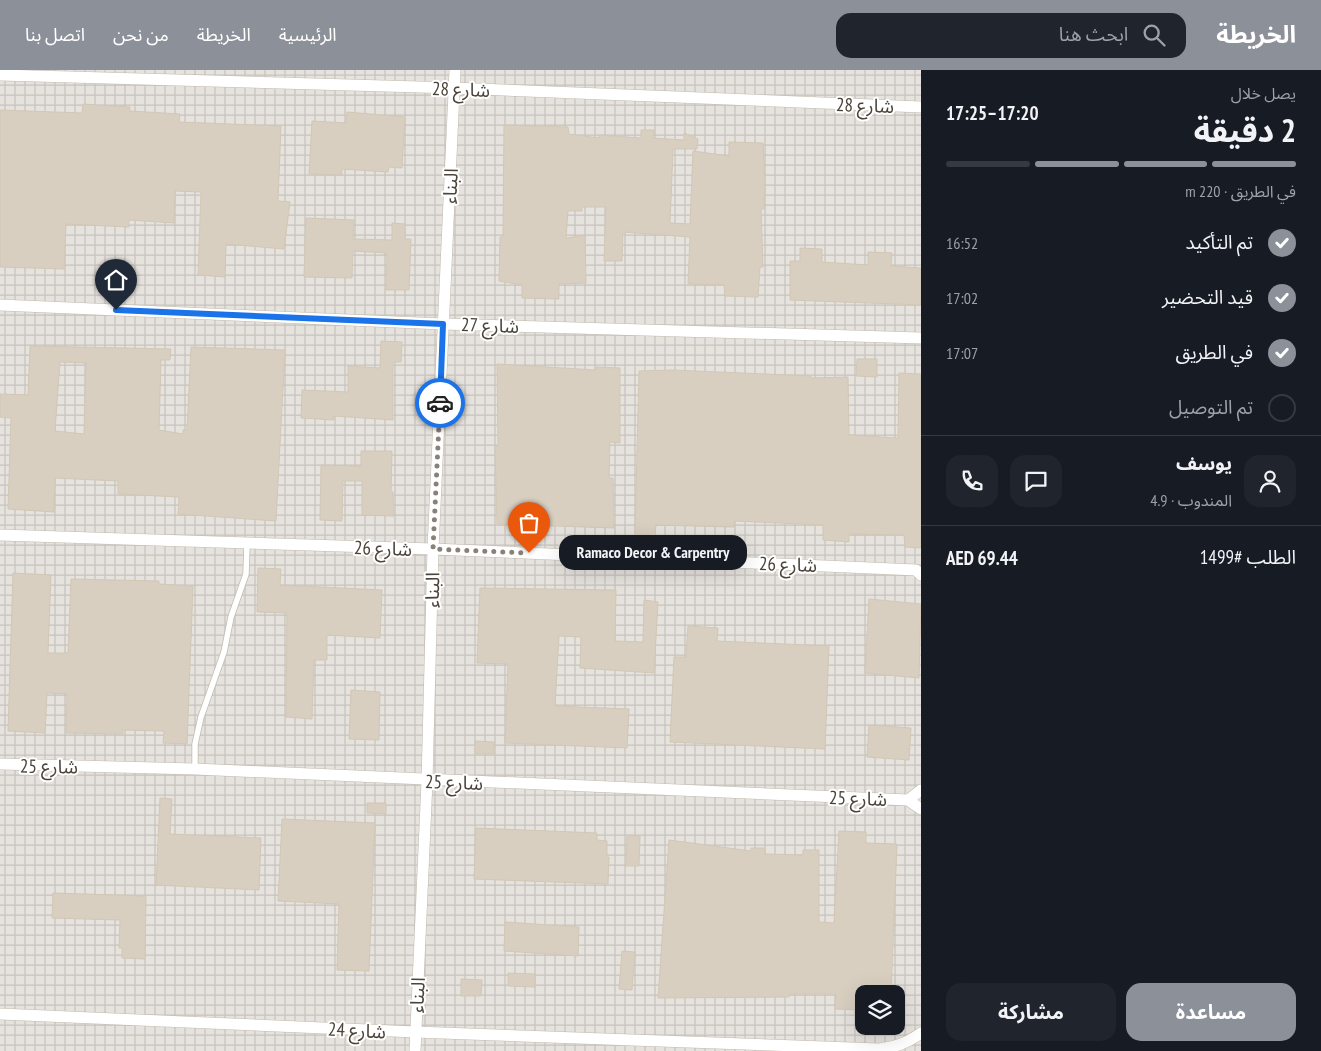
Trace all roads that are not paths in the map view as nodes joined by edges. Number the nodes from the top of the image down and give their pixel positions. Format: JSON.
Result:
{"nodes":[{"id":1,"x":455,"y":70,"type":"edge"},
{"id":2,"x":0,"y":75,"type":"edge"},
{"id":3,"x":454,"y":88,"type":"junction"},
{"id":4,"x":921,"y":107,"type":"edge"},
{"id":5,"x":0,"y":305,"type":"edge"},
{"id":6,"x":443,"y":324,"type":"junction"},
{"id":7,"x":921,"y":338,"type":"edge"},
{"id":8,"x":0,"y":535,"type":"edge"},
{"id":9,"x":247,"y":544,"type":"junction"},
{"id":10,"x":433,"y":549,"type":"junction"},
{"id":11,"x":919,"y":570,"type":"edge"},
{"id":12,"x":0,"y":764,"type":"edge"},
{"id":13,"x":195,"y":769,"type":"junction"},
{"id":14,"x":427,"y":781,"type":"junction"},
{"id":15,"x":921,"y":790,"type":"edge"},
{"id":16,"x":908,"y":800,"type":"junction"},
{"id":17,"x":921,"y":809,"type":"edge"},
{"id":18,"x":0,"y":1014,"type":"edge"},
{"id":19,"x":415,"y":1032,"type":"junction"},
{"id":20,"x":921,"y":1033,"type":"edge"},
{"id":21,"x":416,"y":1051,"type":"edge"}],
"edges":[{"from":1,"to":3,"type":"street","name":"البناء"},
{"from":2,"to":3,"type":"street","name":"شارع 28"},
{"from":3,"to":4,"type":"street","name":"شارع 28"},
{"from":3,"to":6,"type":"street","name":"البناء"},
{"from":5,"to":6,"type":"street","name":"شارع 27"},
{"from":6,"to":7,"type":"street","name":"شارع 27"},
{"from":6,"to":10,"type":"street","name":"البناء"},
{"from":8,"to":9,"type":"street","name":"شارع 26"},
{"from":9,"to":10,"type":"street","name":"شارع 26"},
{"from":9,"to":13,"type":"lane"},
{"from":10,"to":11,"type":"street","name":"شارع 26"},
{"from":10,"to":14,"type":"street","name":"البناء"},
{"from":12,"to":13,"type":"street","name":"شارع 25"},
{"from":13,"to":14,"type":"street","name":"شارع 25"},
{"from":14,"to":16,"type":"street","name":"شارع 25"},
{"from":14,"to":19,"type":"street","name":"البناء"},
{"from":15,"to":16,"type":"street","name":"شارع 25"},
{"from":16,"to":17,"type":"street","name":"شارع 25"},
{"from":18,"to":19,"type":"street","name":"شارع 24"},
{"from":19,"to":20,"type":"street","name":"شارع 24"},
{"from":19,"to":21,"type":"street","name":"البناء"}]}
